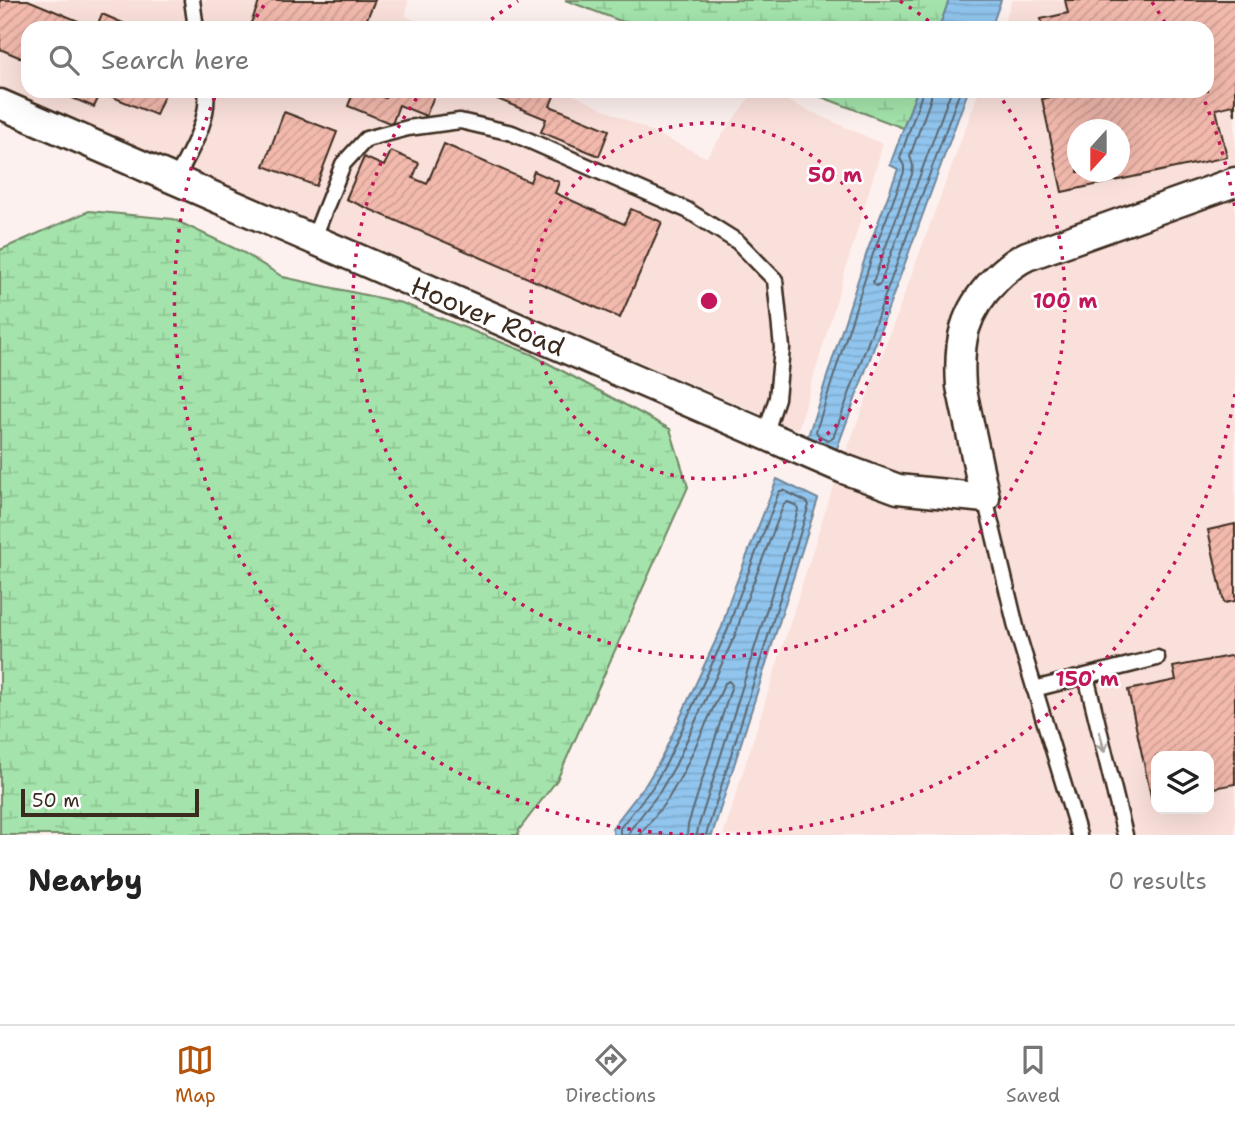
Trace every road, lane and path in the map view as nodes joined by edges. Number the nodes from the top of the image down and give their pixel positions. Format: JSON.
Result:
{"nodes":[{"id":1,"x":192,"y":0,"type":"edge"},
{"id":2,"x":195,"y":21,"type":"edge"},
{"id":3,"x":207,"y":98,"type":"edge"},
{"id":4,"x":0,"y":104,"type":"edge"},
{"id":5,"x":176,"y":181,"type":"junction"},
{"id":6,"x":1235,"y":182,"type":"edge"},
{"id":7,"x":313,"y":240,"type":"junction"},
{"id":8,"x":765,"y":435,"type":"junction"},
{"id":9,"x":985,"y":498,"type":"junction"},
{"id":10,"x":1157,"y":658,"type":"dead end"},
{"id":11,"x":1086,"y":676,"type":"junction"},
{"id":12,"x":1034,"y":689,"type":"junction"},
{"id":13,"x":1079,"y":835,"type":"edge"},
{"id":14,"x":1125,"y":835,"type":"edge"}],
"edges":[{"from":1,"to":2,"type":"lane"},
{"from":3,"to":5,"type":"lane"},
{"from":4,"to":5,"type":"street","name":"Hoover Road"},
{"from":5,"to":7,"type":"street","name":"Hoover Road"},
{"from":6,"to":9,"type":"street"},
{"from":7,"to":8,"type":"street","name":"Hoover Road"},
{"from":7,"to":8,"type":"lane"},
{"from":8,"to":9,"type":"street","name":"Hoover Road"},
{"from":9,"to":12,"type":"lane"},
{"from":10,"to":11,"type":"lane"},
{"from":11,"to":12,"type":"lane"},
{"from":11,"to":14,"type":"lane","one_way":true},
{"from":12,"to":13,"type":"lane"}]}
